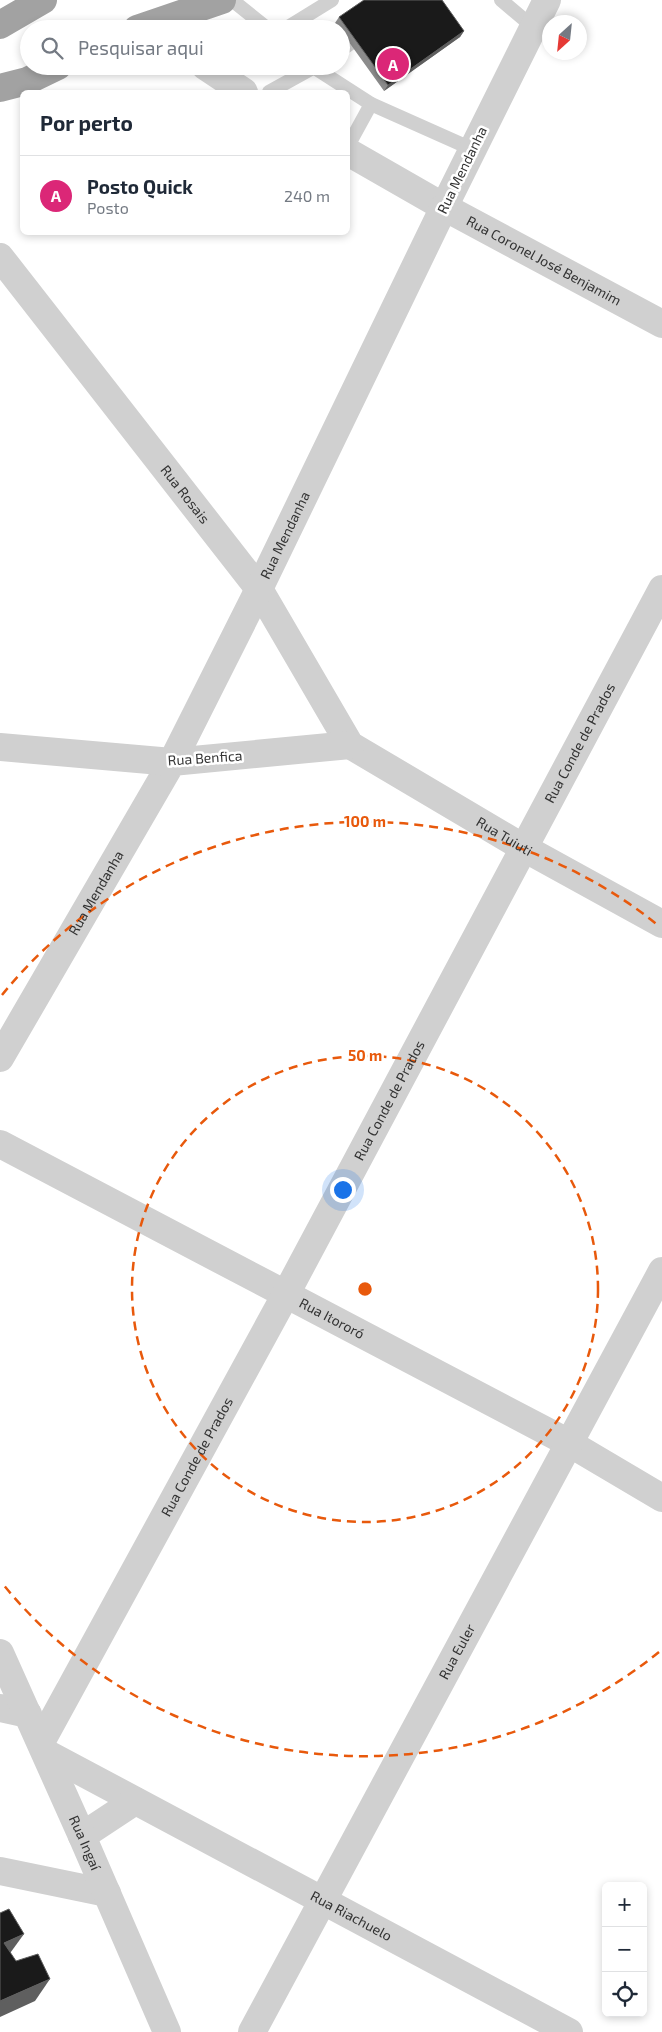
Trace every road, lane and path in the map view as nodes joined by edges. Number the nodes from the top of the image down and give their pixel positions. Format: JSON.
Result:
{"nodes":[{"id":1,"x":43,"y":0,"type":"edge"},
{"id":2,"x":222,"y":0,"type":"edge"},
{"id":3,"x":232,"y":0,"type":"edge"},
{"id":4,"x":332,"y":0,"type":"edge"},
{"id":5,"x":501,"y":0,"type":"edge"},
{"id":6,"x":547,"y":0,"type":"edge"},
{"id":7,"x":521,"y":13,"type":"edge"},
{"id":8,"x":166,"y":20,"type":"edge"},
{"id":9,"x":257,"y":20,"type":"edge"},
{"id":10,"x":299,"y":20,"type":"edge"},
{"id":11,"x":0,"y":25,"type":"edge"},
{"id":12,"x":374,"y":27,"type":"edge"},
{"id":13,"x":350,"y":44,"type":"edge"},
{"id":14,"x":39,"y":75,"type":"edge"},
{"id":15,"x":218,"y":75,"type":"edge"},
{"id":16,"x":300,"y":75,"type":"edge"},
{"id":17,"x":326,"y":75,"type":"edge"},
{"id":18,"x":0,"y":88,"type":"edge"},
{"id":19,"x":241,"y":90,"type":"edge"},
{"id":20,"x":273,"y":90,"type":"edge"},
{"id":21,"x":349,"y":90,"type":"edge"},
{"id":22,"x":350,"y":90,"type":"edge"},
{"id":23,"x":371,"y":104,"type":"junction"},
{"id":24,"x":350,"y":142,"type":"edge"},
{"id":25,"x":472,"y":148,"type":"junction"},
{"id":26,"x":350,"y":153,"type":"edge"},
{"id":27,"x":444,"y":207,"type":"junction"},
{"id":28,"x":0,"y":257,"type":"edge"},
{"id":29,"x":662,"y":324,"type":"edge"},
{"id":30,"x":259,"y":589,"type":"junction"},
{"id":31,"x":662,"y":589,"type":"edge"},
{"id":32,"x":350,"y":745,"type":"junction"},
{"id":33,"x":0,"y":746,"type":"edge"},
{"id":34,"x":172,"y":762,"type":"junction"},
{"id":35,"x":524,"y":848,"type":"junction"},
{"id":36,"x":662,"y":924,"type":"edge"},
{"id":37,"x":0,"y":1058,"type":"edge"},
{"id":38,"x":0,"y":1144,"type":"edge"},
{"id":39,"x":662,"y":1271,"type":"edge"},
{"id":40,"x":286,"y":1294,"type":"junction"},
{"id":41,"x":569,"y":1443,"type":"junction"},
{"id":42,"x":662,"y":1498,"type":"edge"},
{"id":43,"x":0,"y":1653,"type":"edge"},
{"id":44,"x":0,"y":1708,"type":"edge"},
{"id":45,"x":28,"y":1714,"type":"junction"},
{"id":46,"x":43,"y":1748,"type":"junction"},
{"id":47,"x":134,"y":1801,"type":"junction"},
{"id":48,"x":82,"y":1836,"type":"junction"},
{"id":49,"x":0,"y":1871,"type":"edge"},
{"id":50,"x":107,"y":1893,"type":"junction"},
{"id":51,"x":323,"y":1901,"type":"junction"},
{"id":52,"x":165,"y":2030,"type":"edge"},
{"id":53,"x":252,"y":2032,"type":"edge"},
{"id":54,"x":569,"y":2032,"type":"edge"}],
"edges":[{"from":1,"to":11,"type":"highway"},
{"from":2,"to":8,"type":"highway"},
{"from":3,"to":9,"type":"lane"},
{"from":4,"to":10,"type":"lane"},
{"from":5,"to":7,"type":"lane"},
{"from":6,"to":7,"type":"street","name":"Rua Mendanha"},
{"from":7,"to":25,"type":"street","name":"Rua Mendanha"},
{"from":12,"to":13,"type":"lane"},
{"from":14,"to":18,"type":"highway"},
{"from":15,"to":19,"type":"street"},
{"from":16,"to":20,"type":"lane"},
{"from":17,"to":21,"type":"lane"},
{"from":22,"to":23,"type":"lane"},
{"from":23,"to":24,"type":"lane"},
{"from":23,"to":25,"type":"lane"},
{"from":25,"to":27,"type":"street","name":"Rua Mendanha"},
{"from":26,"to":27,"type":"street","name":"Rua Coronel José Benjamim"},
{"from":27,"to":29,"type":"street","name":"Rua Coronel José Benjamim"},
{"from":27,"to":30,"type":"street","name":"Rua Mendanha"},
{"from":28,"to":30,"type":"street","name":"Rua Rosais"},
{"from":30,"to":32,"type":"street","name":"Rua Rosais"},
{"from":30,"to":34,"type":"street","name":"Rua Mendanha"},
{"from":31,"to":35,"type":"street","name":"Rua Conde de Prados"},
{"from":32,"to":34,"type":"street","name":"Rua Benfica"},
{"from":32,"to":35,"type":"street","name":"Rua Tuiuti"},
{"from":33,"to":34,"type":"street","name":"Rua Benfica"},
{"from":34,"to":37,"type":"street","name":"Rua Mendanha"},
{"from":35,"to":36,"type":"street","name":"Rua Tuiuti"},
{"from":35,"to":40,"type":"street","name":"Rua Conde de Prados"},
{"from":38,"to":40,"type":"street","name":"Rua Itororó"},
{"from":39,"to":41,"type":"street","name":"Rua Euler"},
{"from":40,"to":41,"type":"street","name":"Rua Itororó"},
{"from":40,"to":46,"type":"street","name":"Rua Conde de Prados"},
{"from":41,"to":42,"type":"street","name":"Rua Itororó"},
{"from":41,"to":51,"type":"street","name":"Rua Euler"},
{"from":43,"to":45,"type":"street","name":"Rua Ingaí"},
{"from":44,"to":45,"type":"street"},
{"from":45,"to":46,"type":"street","name":"Rua Ingaí"},
{"from":46,"to":47,"type":"street","name":"Rua Riachuelo"},
{"from":46,"to":48,"type":"street","name":"Rua Ingaí"},
{"from":47,"to":48,"type":"street"},
{"from":47,"to":51,"type":"street","name":"Rua Riachuelo"},
{"from":48,"to":50,"type":"street","name":"Rua Ingaí"},
{"from":49,"to":50,"type":"street"},
{"from":50,"to":52,"type":"street","name":"Rua Ingaí"},
{"from":51,"to":53,"type":"street","name":"Rua Euler"},
{"from":51,"to":54,"type":"street","name":"Rua Riachuelo"}]}
